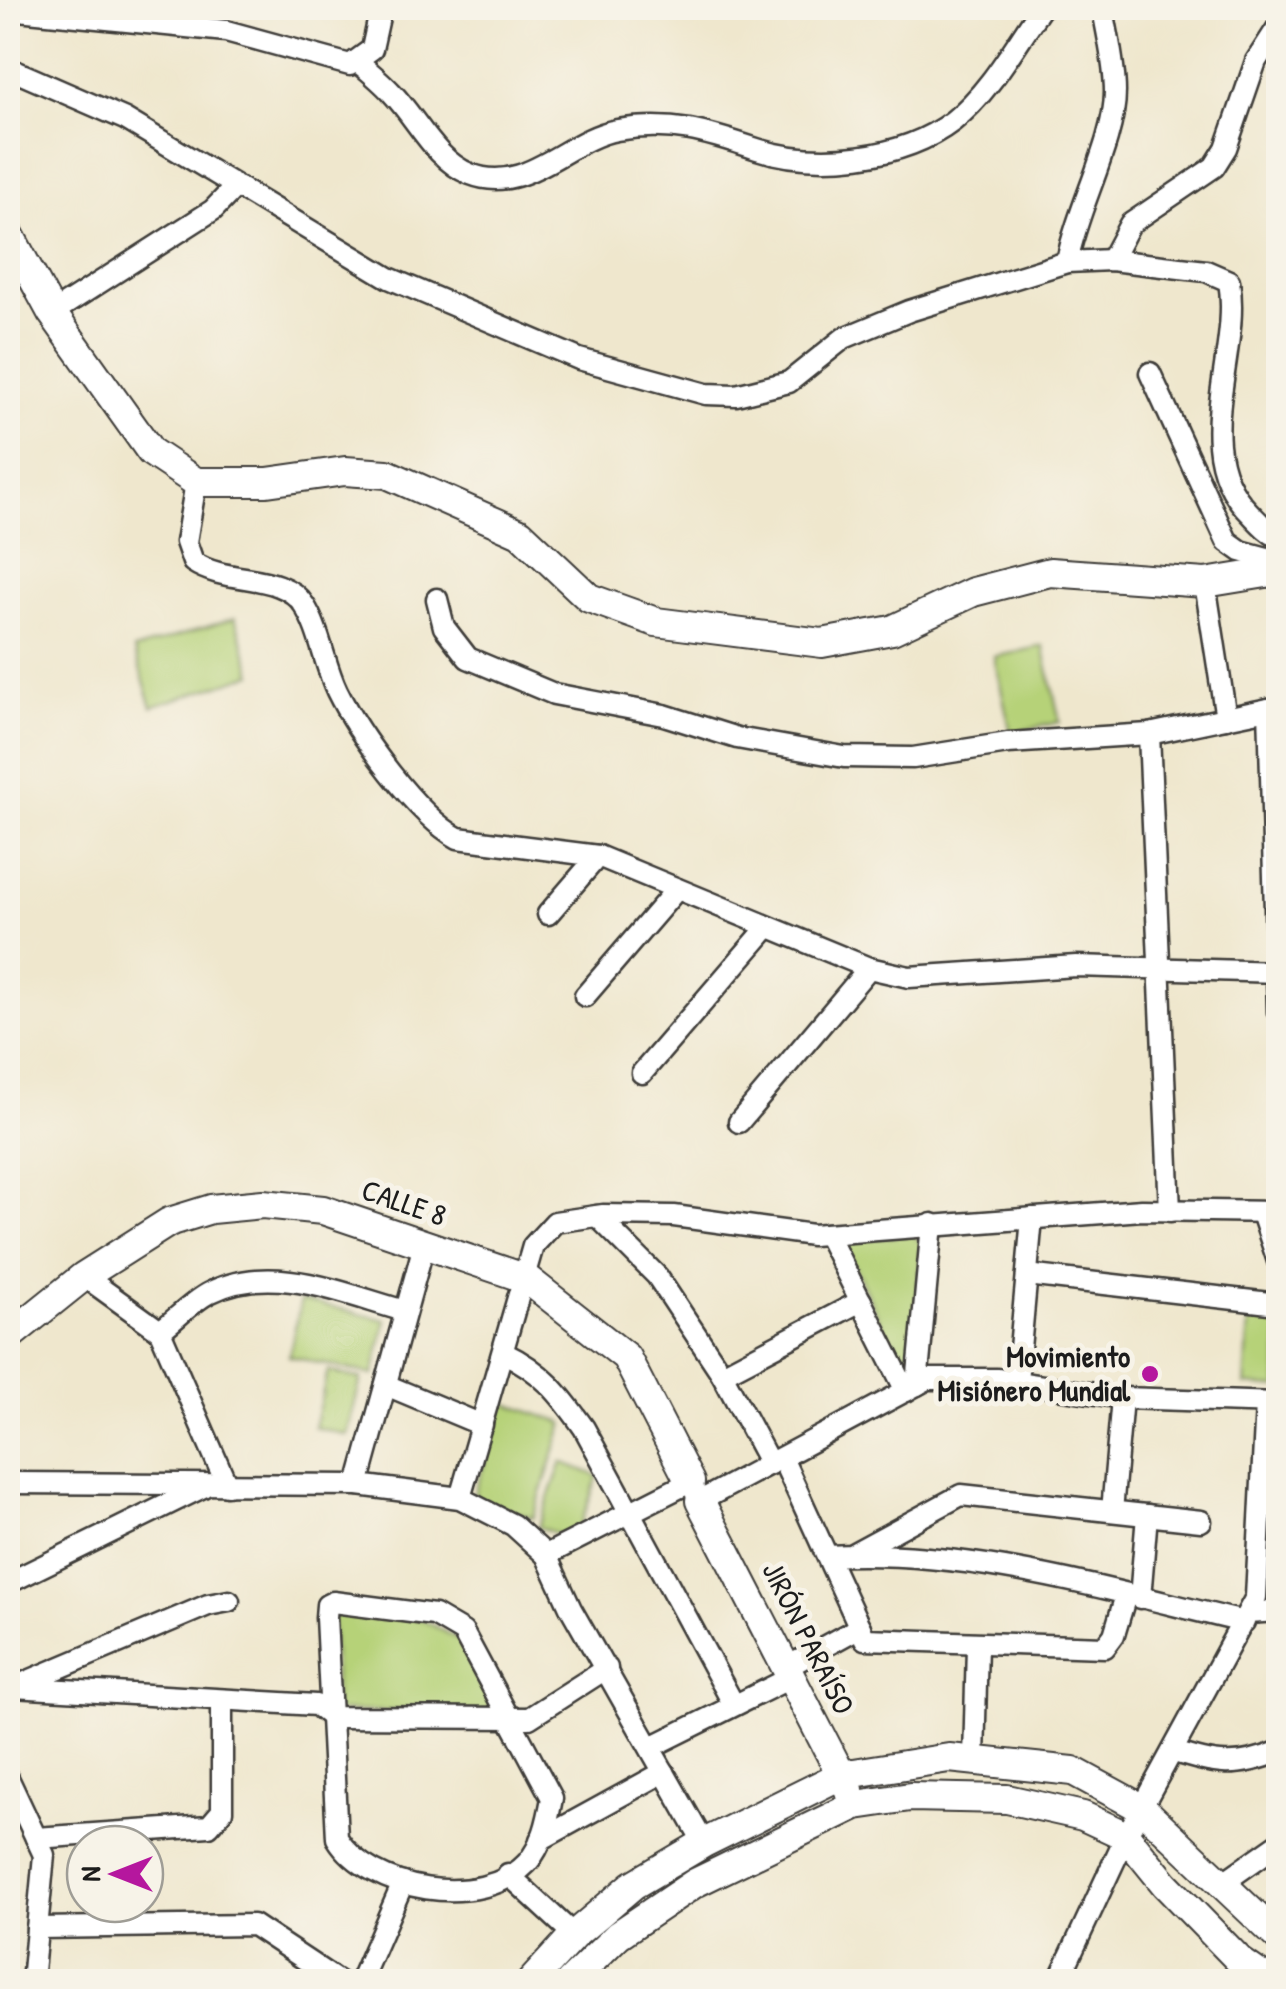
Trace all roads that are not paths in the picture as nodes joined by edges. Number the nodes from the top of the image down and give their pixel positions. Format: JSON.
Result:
{"nodes":[{"id":1,"x":381,"y":8,"type":"edge"},
{"id":2,"x":1042,"y":8,"type":"edge"},
{"id":3,"x":1103,"y":8,"type":"edge"},
{"id":4,"x":8,"y":9,"type":"edge"},
{"id":5,"x":1278,"y":27,"type":"edge"},
{"id":6,"x":358,"y":62,"type":"junction"},
{"id":7,"x":8,"y":68,"type":"edge"},
{"id":8,"x":235,"y":187,"type":"junction"},
{"id":9,"x":8,"y":232,"type":"edge"},
{"id":10,"x":1111,"y":260,"type":"junction"},
{"id":11,"x":1067,"y":262,"type":"junction"},
{"id":12,"x":52,"y":313,"type":"junction"},
{"id":13,"x":1150,"y":373,"type":"dead end"},
{"id":14,"x":196,"y":482,"type":"junction"},
{"id":15,"x":1278,"y":536,"type":"edge"},
{"id":16,"x":1278,"y":561,"type":"edge"},
{"id":17,"x":1278,"y":571,"type":"edge"},
{"id":18,"x":1205,"y":583,"type":"junction"},
{"id":19,"x":438,"y":599,"type":"dead end"},
{"id":20,"x":1274,"y":708,"type":"edge"},
{"id":21,"x":1226,"y":718,"type":"junction"},
{"id":22,"x":1149,"y":734,"type":"junction"},
{"id":23,"x":598,"y":856,"type":"junction"},
{"id":24,"x":677,"y":889,"type":"junction"},
{"id":25,"x":548,"y":914,"type":"dead end"},
{"id":26,"x":768,"y":927,"type":"junction"},
{"id":27,"x":869,"y":968,"type":"junction"},
{"id":28,"x":1162,"y":968,"type":"junction"},
{"id":29,"x":1277,"y":972,"type":"edge"},
{"id":30,"x":585,"y":996,"type":"dead end"},
{"id":31,"x":1278,"y":1012,"type":"edge"},
{"id":32,"x":642,"y":1073,"type":"dead end"},
{"id":33,"x":739,"y":1122,"type":"dead end"},
{"id":34,"x":1170,"y":1211,"type":"junction"},
{"id":35,"x":1270,"y":1212,"type":"edge"},
{"id":36,"x":597,"y":1216,"type":"junction"},
{"id":37,"x":1032,"y":1218,"type":"junction"},
{"id":38,"x":932,"y":1224,"type":"junction"},
{"id":39,"x":826,"y":1234,"type":"junction"},
{"id":40,"x":424,"y":1245,"type":"junction"},
{"id":41,"x":1278,"y":1262,"type":"edge"},
{"id":42,"x":1027,"y":1275,"type":"junction"},
{"id":43,"x":84,"y":1276,"type":"junction"},
{"id":44,"x":527,"y":1278,"type":"junction"},
{"id":45,"x":861,"y":1301,"type":"junction"},
{"id":46,"x":1278,"y":1304,"type":"edge"},
{"id":47,"x":406,"y":1312,"type":"junction"},
{"id":48,"x":160,"y":1331,"type":"junction"},
{"id":49,"x":8,"y":1337,"type":"edge"},
{"id":50,"x":504,"y":1353,"type":"junction"},
{"id":51,"x":722,"y":1374,"type":"junction"},
{"id":52,"x":1017,"y":1381,"type":"junction"},
{"id":53,"x":386,"y":1385,"type":"junction"},
{"id":54,"x":912,"y":1388,"type":"junction"},
{"id":55,"x":1122,"y":1398,"type":"junction"},
{"id":56,"x":1272,"y":1404,"type":"edge"},
{"id":57,"x":482,"y":1425,"type":"junction"},
{"id":58,"x":776,"y":1461,"type":"junction"},
{"id":59,"x":8,"y":1482,"type":"edge"},
{"id":60,"x":217,"y":1485,"type":"junction"},
{"id":61,"x":358,"y":1485,"type":"junction"},
{"id":62,"x":695,"y":1491,"type":"junction"},
{"id":63,"x":460,"y":1498,"type":"junction"},
{"id":64,"x":1112,"y":1511,"type":"junction"},
{"id":65,"x":629,"y":1514,"type":"junction"},
{"id":66,"x":1147,"y":1515,"type":"junction"},
{"id":67,"x":1201,"y":1521,"type":"dead end"},
{"id":68,"x":1269,"y":1521,"type":"edge"},
{"id":69,"x":852,"y":1555,"type":"junction"},
{"id":70,"x":546,"y":1556,"type":"junction"},
{"id":71,"x":828,"y":1556,"type":"junction"},
{"id":72,"x":8,"y":1583,"type":"edge"},
{"id":73,"x":1133,"y":1596,"type":"junction"},
{"id":74,"x":229,"y":1601,"type":"dead end"},
{"id":75,"x":1278,"y":1611,"type":"edge"},
{"id":76,"x":1246,"y":1617,"type":"junction"},
{"id":77,"x":860,"y":1627,"type":"junction"},
{"id":78,"x":977,"y":1645,"type":"junction"},
{"id":79,"x":608,"y":1668,"type":"junction"},
{"id":80,"x":789,"y":1672,"type":"junction"},
{"id":81,"x":10,"y":1688,"type":"edge"},
{"id":82,"x":222,"y":1700,"type":"junction"},
{"id":83,"x":734,"y":1705,"type":"junction"},
{"id":84,"x":331,"y":1717,"type":"junction"},
{"id":85,"x":509,"y":1718,"type":"junction"},
{"id":86,"x":650,"y":1746,"type":"junction"},
{"id":87,"x":1174,"y":1752,"type":"junction"},
{"id":88,"x":1278,"y":1752,"type":"edge"},
{"id":89,"x":974,"y":1759,"type":"junction"},
{"id":90,"x":664,"y":1772,"type":"junction"},
{"id":91,"x":841,"y":1775,"type":"junction"},
{"id":92,"x":8,"y":1778,"type":"edge"},
{"id":93,"x":856,"y":1805,"type":"junction"},
{"id":94,"x":1142,"y":1809,"type":"junction"},
{"id":95,"x":1126,"y":1836,"type":"junction"},
{"id":96,"x":36,"y":1838,"type":"junction"},
{"id":97,"x":540,"y":1840,"type":"junction"},
{"id":98,"x":704,"y":1844,"type":"junction"},
{"id":99,"x":1278,"y":1844,"type":"edge"},
{"id":100,"x":508,"y":1874,"type":"junction"},
{"id":101,"x":403,"y":1883,"type":"junction"},
{"id":102,"x":1220,"y":1884,"type":"junction"},
{"id":103,"x":37,"y":1928,"type":"junction"},
{"id":104,"x":574,"y":1935,"type":"junction"},
{"id":105,"x":1278,"y":1937,"type":"edge"},
{"id":106,"x":32,"y":1982,"type":"edge"},
{"id":107,"x":340,"y":1982,"type":"edge"},
{"id":108,"x":360,"y":1982,"type":"edge"},
{"id":109,"x":531,"y":1982,"type":"edge"},
{"id":110,"x":570,"y":1982,"type":"edge"},
{"id":111,"x":1058,"y":1982,"type":"edge"},
{"id":112,"x":1270,"y":1982,"type":"edge"}],
"edges":[{"from":1,"to":6,"type":"street"},
{"from":2,"to":6,"type":"street"},
{"from":3,"to":11,"type":"street"},
{"from":4,"to":6,"type":"street"},
{"from":5,"to":10,"type":"street"},
{"from":7,"to":8,"type":"street"},
{"from":8,"to":11,"type":"street"},
{"from":8,"to":12,"type":"street"},
{"from":9,"to":12,"type":"street"},
{"from":10,"to":11,"type":"street"},
{"from":10,"to":15,"type":"street"},
{"from":12,"to":14,"type":"street"},
{"from":13,"to":16,"type":"street"},
{"from":14,"to":18,"type":"street"},
{"from":14,"to":23,"type":"street"},
{"from":17,"to":18,"type":"street"},
{"from":18,"to":21,"type":"street"},
{"from":19,"to":22,"type":"street"},
{"from":20,"to":21,"type":"street"},
{"from":20,"to":29,"type":"street"},
{"from":21,"to":22,"type":"street"},
{"from":22,"to":28,"type":"street"},
{"from":23,"to":24,"type":"street"},
{"from":23,"to":25,"type":"street"},
{"from":24,"to":26,"type":"street"},
{"from":24,"to":30,"type":"street"},
{"from":26,"to":27,"type":"street"},
{"from":26,"to":32,"type":"street"},
{"from":27,"to":28,"type":"street"},
{"from":27,"to":33,"type":"street"},
{"from":28,"to":29,"type":"street"},
{"from":28,"to":34,"type":"street"},
{"from":29,"to":31,"type":"street"},
{"from":34,"to":35,"type":"street"},
{"from":34,"to":37,"type":"street"},
{"from":35,"to":41,"type":"street"},
{"from":36,"to":39,"type":"street"},
{"from":36,"to":44,"type":"street"},
{"from":36,"to":51,"type":"street"},
{"from":37,"to":38,"type":"street"},
{"from":37,"to":42,"type":"street"},
{"from":38,"to":39,"type":"street"},
{"from":38,"to":54,"type":"street"},
{"from":39,"to":45,"type":"street"},
{"from":40,"to":43,"type":"street","name":"CALLE 8"},
{"from":40,"to":44,"type":"street","name":"CALLE 8"},
{"from":40,"to":47,"type":"street"},
{"from":42,"to":46,"type":"street"},
{"from":42,"to":52,"type":"street"},
{"from":43,"to":48,"type":"street"},
{"from":43,"to":49,"type":"street","name":"CALLE 8"},
{"from":44,"to":50,"type":"street"},
{"from":44,"to":62,"type":"street","name":"CALLE 8"},
{"from":45,"to":51,"type":"street"},
{"from":45,"to":54,"type":"street"},
{"from":47,"to":48,"type":"street"},
{"from":47,"to":53,"type":"street"},
{"from":48,"to":60,"type":"street"},
{"from":50,"to":57,"type":"street"},
{"from":50,"to":65,"type":"street"},
{"from":51,"to":58,"type":"street"},
{"from":52,"to":54,"type":"street"},
{"from":52,"to":55,"type":"street"},
{"from":53,"to":57,"type":"street"},
{"from":53,"to":61,"type":"street"},
{"from":54,"to":58,"type":"street"},
{"from":55,"to":56,"type":"street"},
{"from":55,"to":64,"type":"street"},
{"from":56,"to":68,"type":"street"},
{"from":57,"to":63,"type":"street"},
{"from":58,"to":62,"type":"street"},
{"from":58,"to":71,"type":"street"},
{"from":59,"to":60,"type":"street"},
{"from":60,"to":61,"type":"street"},
{"from":60,"to":72,"type":"street"},
{"from":61,"to":63,"type":"street"},
{"from":62,"to":65,"type":"street"},
{"from":62,"to":80,"type":"street","name":"JIRÓN PARAÍSO"},
{"from":63,"to":70,"type":"street"},
{"from":64,"to":66,"type":"street"},
{"from":64,"to":69,"type":"street"},
{"from":65,"to":70,"type":"street"},
{"from":65,"to":83,"type":"street"},
{"from":66,"to":67,"type":"street"},
{"from":66,"to":73,"type":"street"},
{"from":68,"to":76,"type":"street"},
{"from":69,"to":71,"type":"street"},
{"from":69,"to":73,"type":"street"},
{"from":70,"to":79,"type":"street"},
{"from":71,"to":77,"type":"street"},
{"from":73,"to":76,"type":"street"},
{"from":73,"to":78,"type":"street"},
{"from":74,"to":81,"type":"street"},
{"from":75,"to":76,"type":"street"},
{"from":76,"to":87,"type":"street"},
{"from":77,"to":78,"type":"street"},
{"from":77,"to":80,"type":"street"},
{"from":78,"to":89,"type":"street"},
{"from":79,"to":85,"type":"street"},
{"from":79,"to":86,"type":"street"},
{"from":80,"to":83,"type":"street"},
{"from":80,"to":91,"type":"street","name":"JIRÓN PARAÍSO"},
{"from":81,"to":82,"type":"street"},
{"from":82,"to":84,"type":"street"},
{"from":82,"to":96,"type":"street"},
{"from":83,"to":86,"type":"street"},
{"from":84,"to":85,"type":"street"},
{"from":84,"to":85,"type":"street"},
{"from":84,"to":101,"type":"street"},
{"from":85,"to":97,"type":"street"},
{"from":86,"to":90,"type":"street"},
{"from":87,"to":88,"type":"street"},
{"from":87,"to":94,"type":"street"},
{"from":89,"to":91,"type":"street"},
{"from":89,"to":94,"type":"street"},
{"from":90,"to":97,"type":"street"},
{"from":90,"to":98,"type":"street"},
{"from":91,"to":93,"type":"street","name":"JIRÓN PARAÍSO"},
{"from":91,"to":98,"type":"street"},
{"from":92,"to":96,"type":"street"},
{"from":93,"to":95,"type":"street"},
{"from":93,"to":110,"type":"street"},
{"from":94,"to":95,"type":"street"},
{"from":94,"to":102,"type":"street"},
{"from":95,"to":111,"type":"street"},
{"from":95,"to":112,"type":"street"},
{"from":96,"to":103,"type":"street"},
{"from":97,"to":100,"type":"street"},
{"from":98,"to":104,"type":"street"},
{"from":99,"to":102,"type":"street"},
{"from":100,"to":101,"type":"street"},
{"from":100,"to":104,"type":"street"},
{"from":101,"to":108,"type":"street"},
{"from":102,"to":105,"type":"street"},
{"from":103,"to":106,"type":"street"},
{"from":103,"to":107,"type":"street"},
{"from":104,"to":109,"type":"street"}]}
